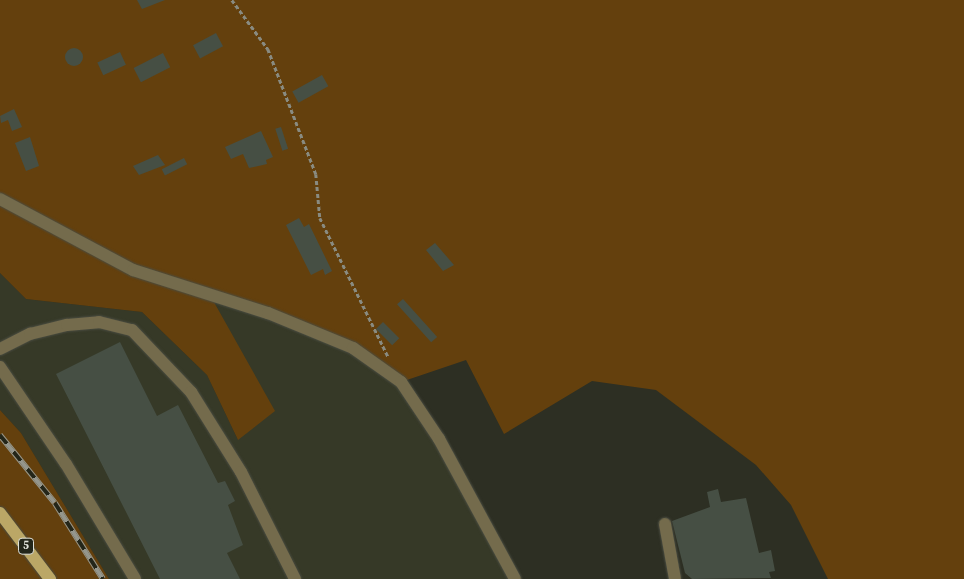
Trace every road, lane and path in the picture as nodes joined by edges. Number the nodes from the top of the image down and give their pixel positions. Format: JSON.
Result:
{"nodes":[{"id":1,"x":232,"y":0,"type":"edge"},
{"id":2,"x":0,"y":199,"type":"edge"},
{"id":3,"x":0,"y":349,"type":"edge"},
{"id":4,"x":0,"y":367,"type":"edge"},
{"id":5,"x":401,"y":382,"type":"junction"},
{"id":6,"x":0,"y":513,"type":"edge"},
{"id":7,"x":665,"y":524,"type":"dead end"},
{"id":8,"x":50,"y":579,"type":"edge"},
{"id":9,"x":135,"y":579,"type":"edge"},
{"id":10,"x":295,"y":579,"type":"edge"},
{"id":11,"x":515,"y":579,"type":"edge"},
{"id":12,"x":675,"y":579,"type":"edge"}],
"edges":[{"from":1,"to":5,"type":"path"},
{"from":2,"to":5,"type":"street"},
{"from":3,"to":10,"type":"street"},
{"from":4,"to":9,"type":"street"},
{"from":5,"to":11,"type":"street"},
{"from":6,"to":8,"type":"main road","number":"5"},
{"from":7,"to":12,"type":"street"}]}
